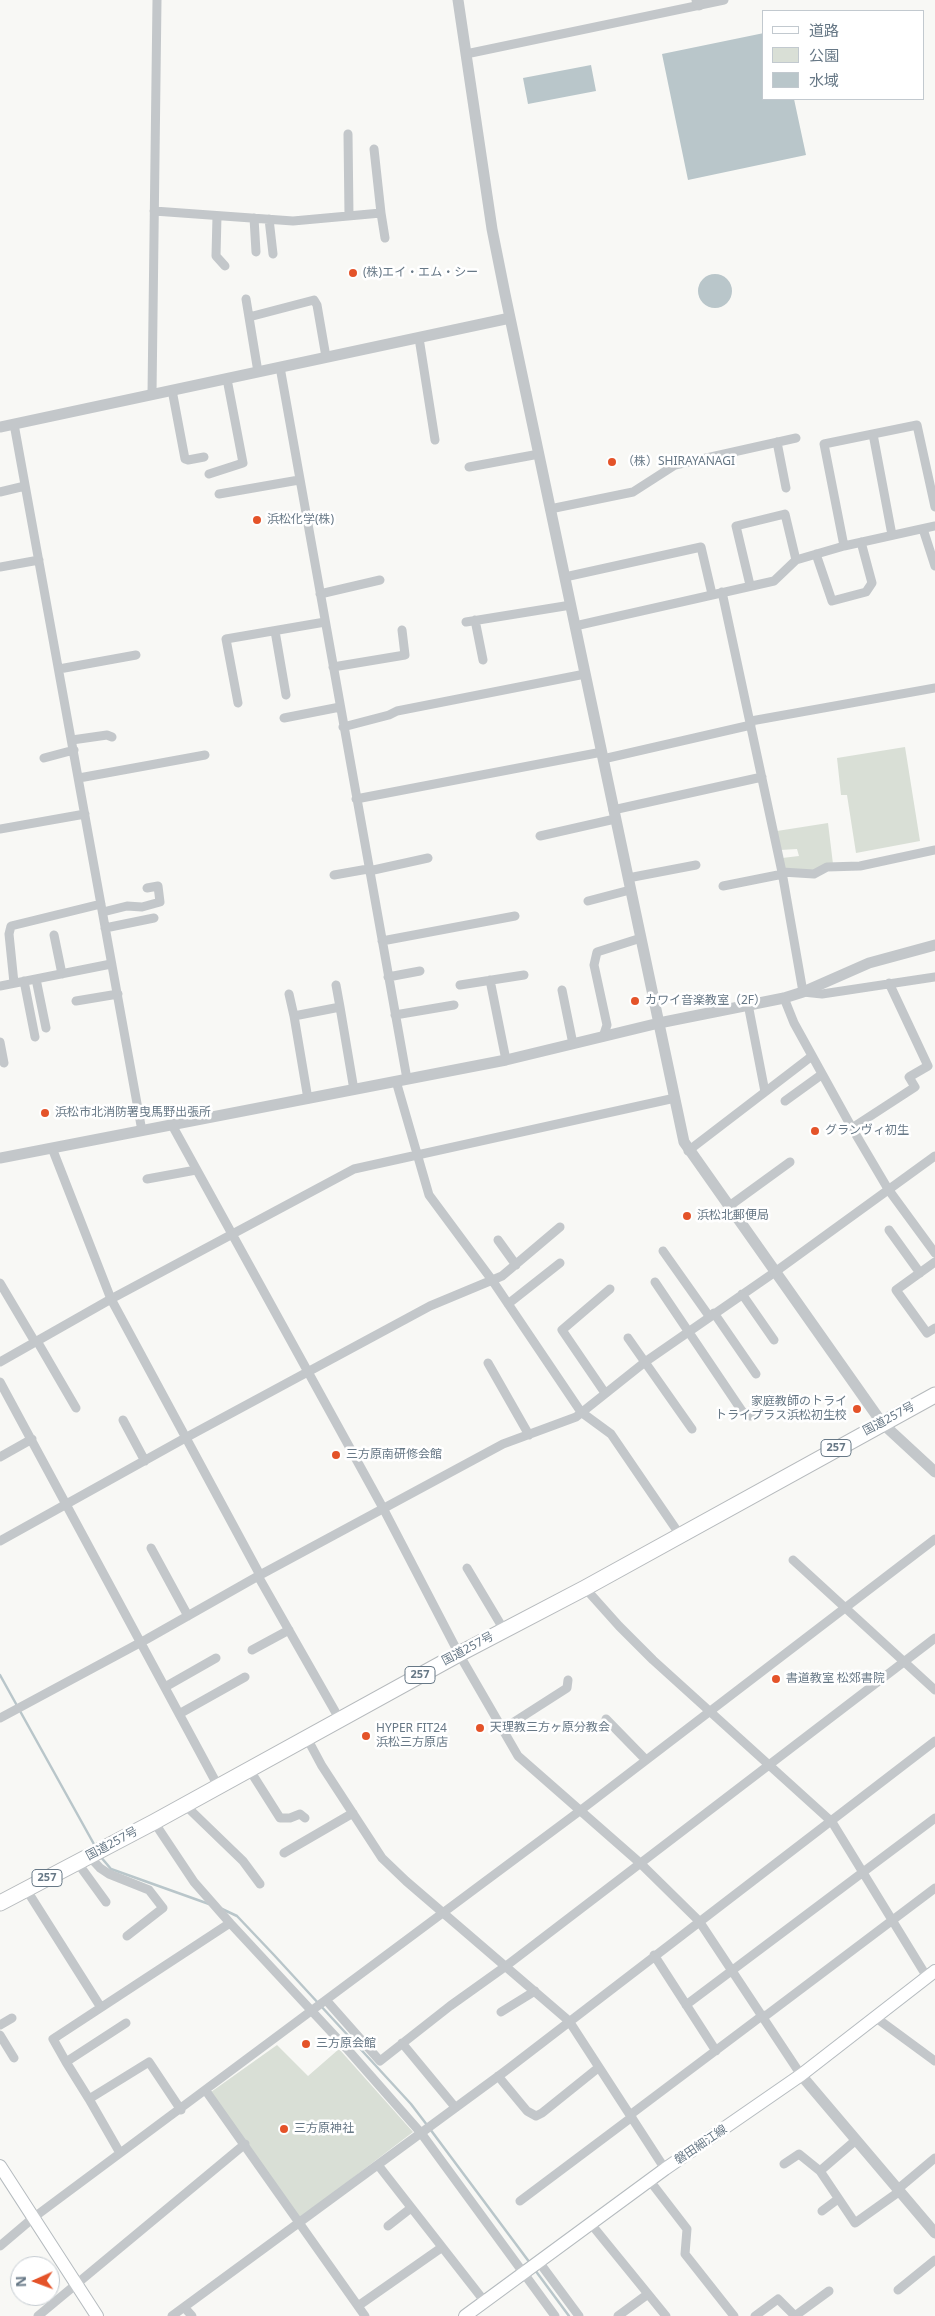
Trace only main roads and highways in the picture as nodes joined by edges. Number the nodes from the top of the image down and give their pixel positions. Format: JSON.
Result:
{"nodes":[{"id":1,"x":935,"y":1394,"type":"edge"},
{"id":2,"x":0,"y":1903,"type":"edge"},
{"id":3,"x":931,"y":1974,"type":"edge"},
{"id":4,"x":0,"y":2166,"type":"edge"},
{"id":5,"x":97,"y":2316,"type":"edge"},
{"id":6,"x":464,"y":2316,"type":"edge"}],
"edges":[{"from":1,"to":2,"type":"highway","name":"国道257号","number":"257"},
{"from":3,"to":6,"type":"main road","name":"磐田細江線"},
{"from":4,"to":5,"type":"main road"}]}
